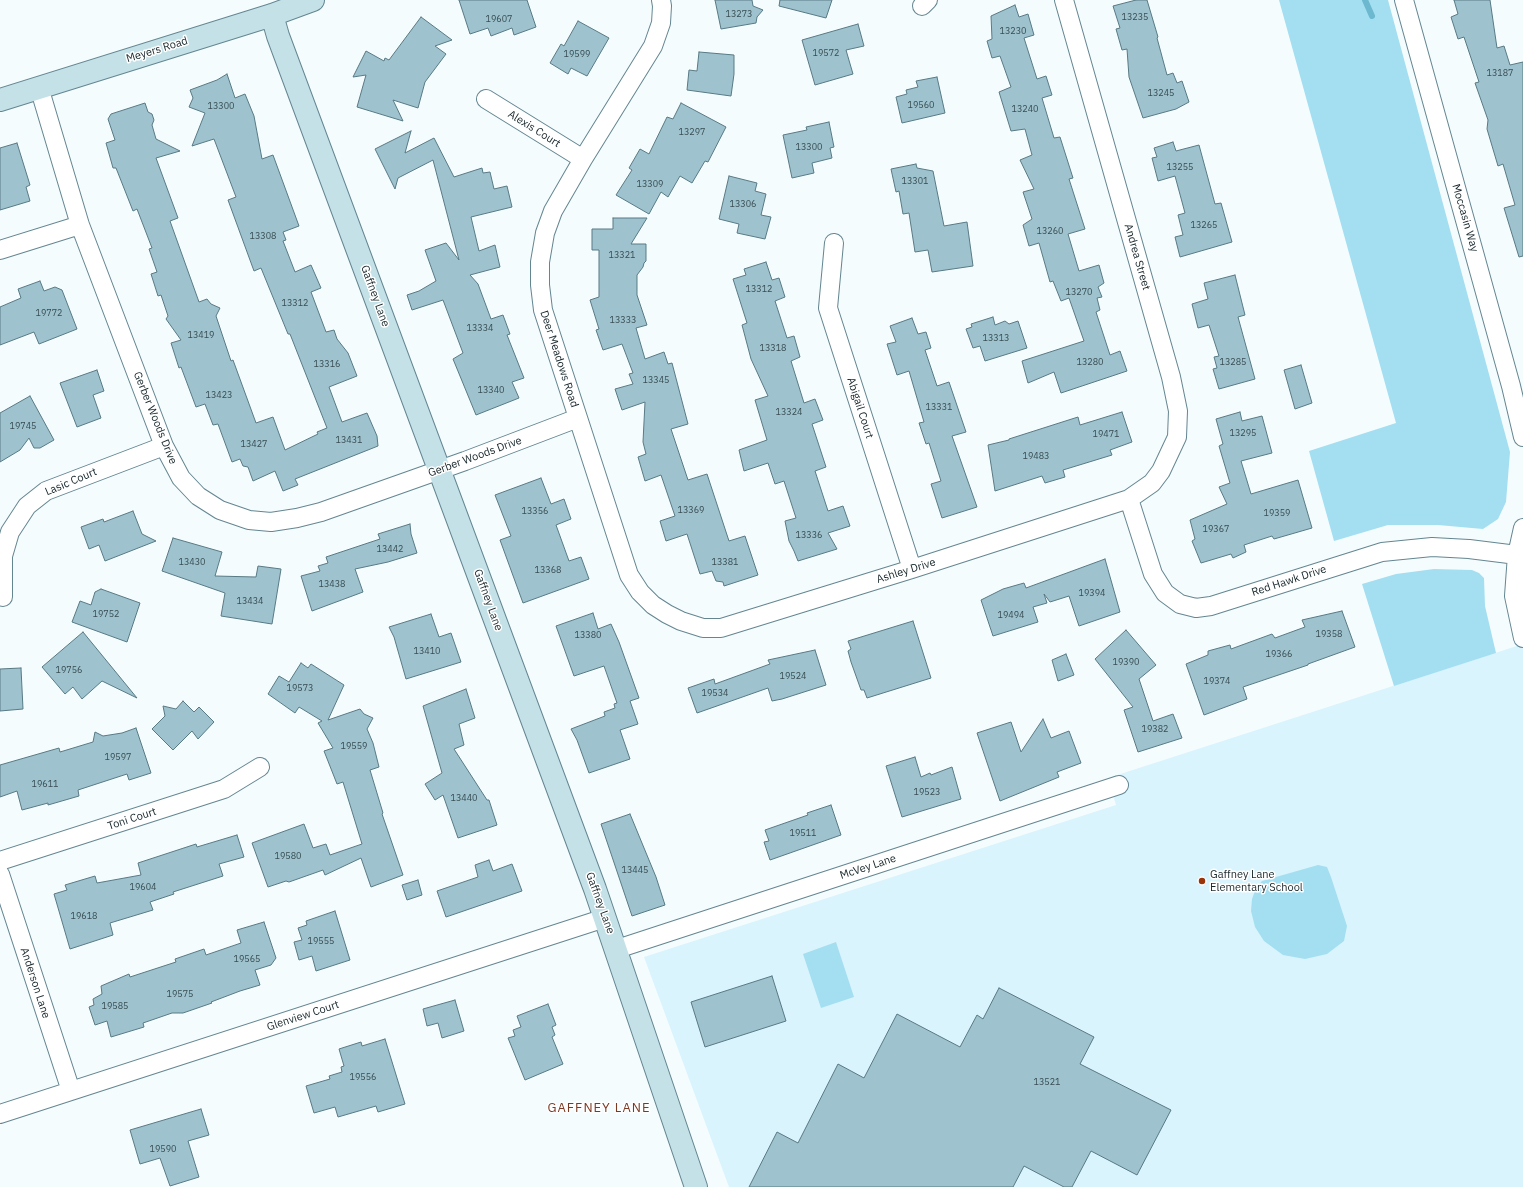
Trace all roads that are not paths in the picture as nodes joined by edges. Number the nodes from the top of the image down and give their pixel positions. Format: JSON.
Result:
{"nodes":[{"id":1,"x":313,"y":0,"type":"edge"},
{"id":2,"x":661,"y":0,"type":"edge"},
{"id":3,"x":1064,"y":0,"type":"edge"},
{"id":4,"x":1404,"y":0,"type":"edge"},
{"id":5,"x":272,"y":15,"type":"junction"},
{"id":6,"x":39,"y":88,"type":"junction"},
{"id":7,"x":486,"y":99,"type":"dead end"},
{"id":8,"x":0,"y":100,"type":"edge"},
{"id":9,"x":583,"y":159,"type":"junction"},
{"id":10,"x":80,"y":225,"type":"junction"},
{"id":11,"x":834,"y":243,"type":"dead end"},
{"id":12,"x":0,"y":250,"type":"edge"},
{"id":13,"x":578,"y":418,"type":"junction"},
{"id":14,"x":1523,"y":438,"type":"edge"},
{"id":15,"x":164,"y":446,"type":"junction"},
{"id":16,"x":439,"y":470,"type":"junction"},
{"id":17,"x":1129,"y":499,"type":"junction"},
{"id":18,"x":1523,"y":528,"type":"edge"},
{"id":19,"x":1517,"y":555,"type":"junction"},
{"id":20,"x":912,"y":569,"type":"junction"},
{"id":21,"x":3,"y":597,"type":"dead end"},
{"id":22,"x":681,"y":621,"type":"joint"},
{"id":23,"x":1523,"y":638,"type":"edge"},
{"id":24,"x":260,"y":767,"type":"dead end"},
{"id":25,"x":1119,"y":785,"type":"dead end"},
{"id":26,"x":0,"y":861,"type":"edge"},
{"id":27,"x":0,"y":874,"type":"edge"},
{"id":28,"x":605,"y":918,"type":"junction"},
{"id":29,"x":616,"y":949,"type":"junction"},
{"id":30,"x":71,"y":1091,"type":"junction"},
{"id":31,"x":0,"y":1114,"type":"edge"},
{"id":32,"x":696,"y":1187,"type":"edge"}],
"edges":[{"from":1,"to":5,"type":"street","name":"Meyers Road"},
{"from":2,"to":9,"type":"street","name":"Deer Meadows Road"},
{"from":3,"to":17,"type":"street","name":"Andrea Street"},
{"from":4,"to":14,"type":"street","name":"Moccasin Way"},
{"from":5,"to":6,"type":"street","name":"Meyers Road"},
{"from":5,"to":16,"type":"street","name":"Gaffney Lane"},
{"from":6,"to":8,"type":"street","name":"Meyers Road"},
{"from":6,"to":10,"type":"street","name":"Gerber Woods Drive"},
{"from":7,"to":9,"type":"street","name":"Alexis Court"},
{"from":9,"to":13,"type":"street","name":"Deer Meadows Road"},
{"from":10,"to":12,"type":"street"},
{"from":10,"to":15,"type":"street","name":"Gerber Woods Drive"},
{"from":11,"to":20,"type":"street","name":"Abigail Court"},
{"from":13,"to":16,"type":"street","name":"Gerber Woods Drive"},
{"from":13,"to":22,"type":"street","name":"Deer Meadows Road"},
{"from":15,"to":16,"type":"street","name":"Gerber Woods Drive"},
{"from":15,"to":21,"type":"street","name":"Lasic Court"},
{"from":16,"to":28,"type":"street","name":"Gaffney Lane"},
{"from":17,"to":19,"type":"street","name":"Red Hawk Drive"},
{"from":17,"to":20,"type":"street","name":"Ashley Drive"},
{"from":18,"to":19,"type":"street"},
{"from":19,"to":23,"type":"street"},
{"from":20,"to":22,"type":"street","name":"Ashley Drive"},
{"from":24,"to":26,"type":"street","name":"Toni Court"},
{"from":25,"to":29,"type":"street","name":"McVey Lane"},
{"from":27,"to":30,"type":"street","name":"Anderson Lane"},
{"from":28,"to":29,"type":"street","name":"Gaffney Lane"},
{"from":28,"to":30,"type":"street","name":"Glenview Court"},
{"from":29,"to":32,"type":"street","name":"Gaffney Lane"},
{"from":30,"to":31,"type":"street","name":"Glenview Court"}]}
